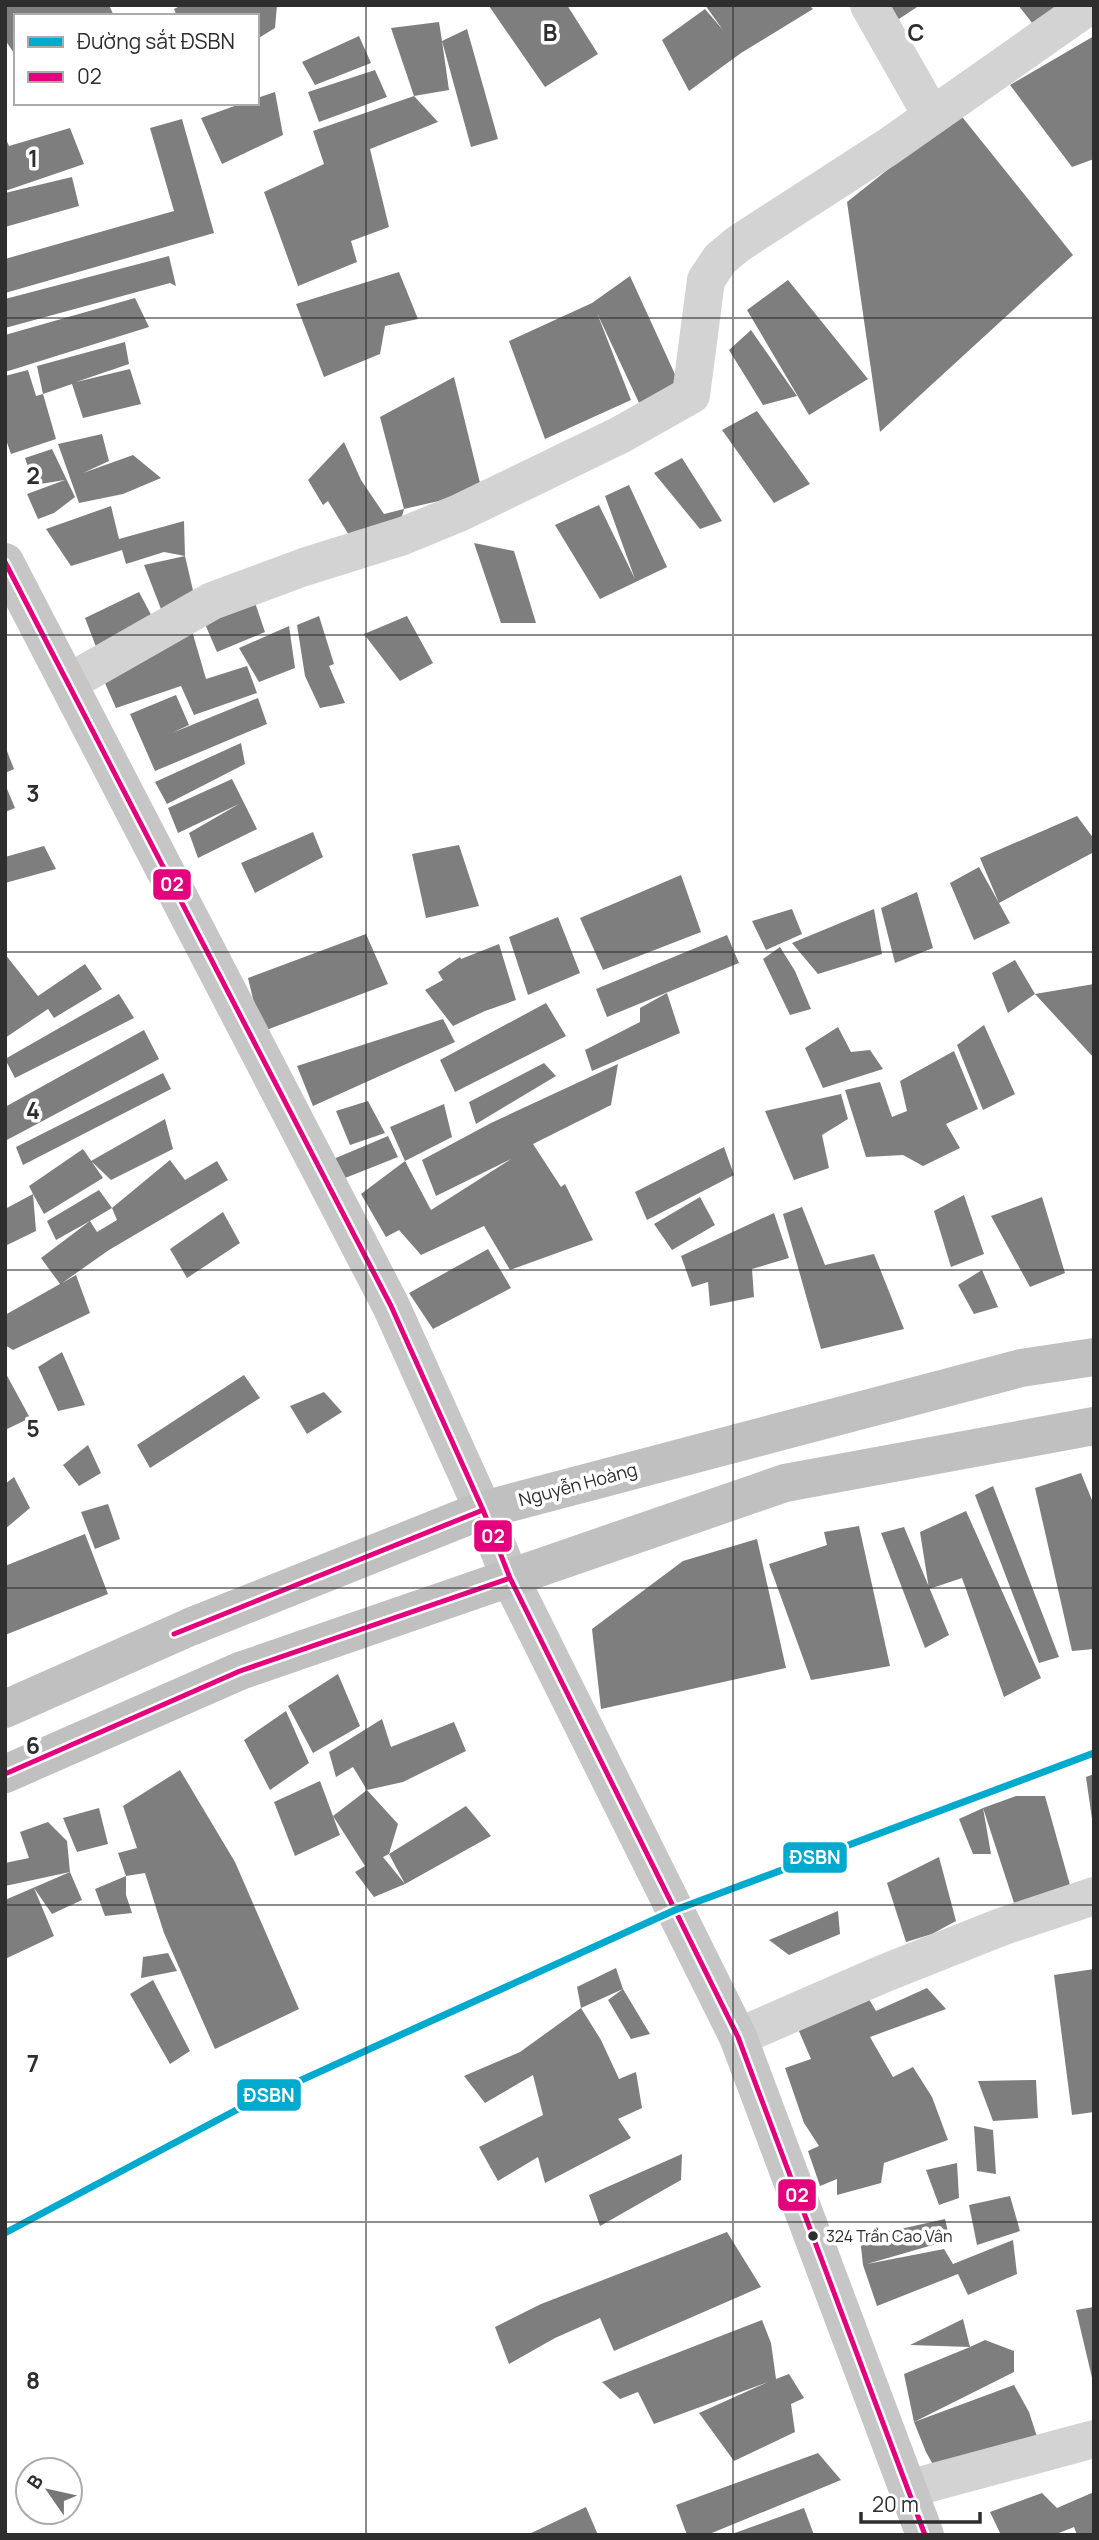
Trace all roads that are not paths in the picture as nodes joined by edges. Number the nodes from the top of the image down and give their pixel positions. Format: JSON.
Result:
{"nodes":[{"id":1,"x":869,"y":5,"type":"edge"},
{"id":2,"x":1090,"y":5,"type":"edge"},
{"id":3,"x":932,"y":116,"type":"junction"},
{"id":4,"x":5,"y":562,"type":"edge"},
{"id":5,"x":68,"y":683,"type":"junction"},
{"id":6,"x":1094,"y":1357,"type":"edge"},
{"id":7,"x":1094,"y":1426,"type":"edge"},
{"id":8,"x":483,"y":1510,"type":"junction"},
{"id":9,"x":510,"y":1578,"type":"junction"},
{"id":10,"x":5,"y":1710,"type":"edge"},
{"id":11,"x":5,"y":1774,"type":"edge"},
{"id":12,"x":1094,"y":1896,"type":"edge"},
{"id":13,"x":738,"y":2037,"type":"junction"},
{"id":14,"x":1094,"y":2439,"type":"edge"},
{"id":15,"x":908,"y":2489,"type":"junction"},
{"id":16,"x":925,"y":2535,"type":"edge"}],
"edges":[{"from":1,"to":3,"type":"street"},
{"from":2,"to":3,"type":"street"},
{"from":3,"to":5,"type":"street"},
{"from":4,"to":5,"type":"main road"},
{"from":5,"to":8,"type":"main road"},
{"from":6,"to":8,"type":"highway","name":"Nguyễn Hoàng"},
{"from":7,"to":9,"type":"highway"},
{"from":8,"to":9,"type":"main road"},
{"from":8,"to":10,"type":"highway","name":"Nguyễn Hoàng"},
{"from":9,"to":11,"type":"highway"},
{"from":9,"to":13,"type":"main road"},
{"from":12,"to":13,"type":"street"},
{"from":13,"to":15,"type":"main road"},
{"from":14,"to":15,"type":"street"},
{"from":15,"to":16,"type":"main road"}]}
